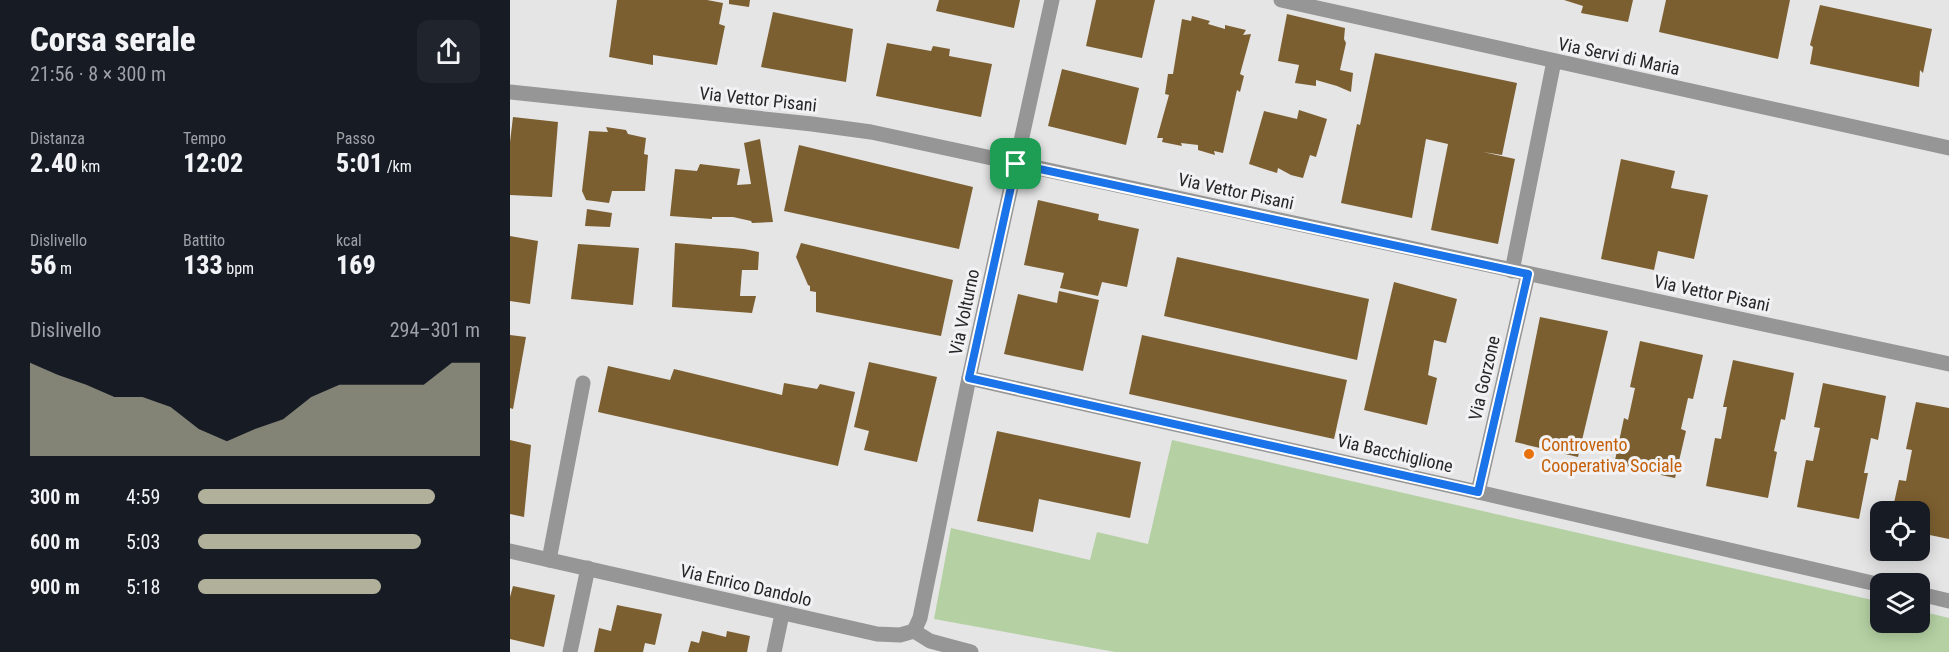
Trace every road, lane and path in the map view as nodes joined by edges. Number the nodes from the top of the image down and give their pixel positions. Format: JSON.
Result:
{"nodes":[{"id":1,"x":1052,"y":0,"type":"edge"},
{"id":2,"x":1281,"y":0,"type":"edge"},
{"id":3,"x":1554,"y":61,"type":"junction"},
{"id":4,"x":510,"y":92,"type":"edge"},
{"id":5,"x":1949,"y":147,"type":"edge"},
{"id":6,"x":1016,"y":164,"type":"junction"},
{"id":7,"x":1512,"y":271,"type":"junction"},
{"id":8,"x":1528,"y":274,"type":"junction"},
{"id":9,"x":1949,"y":364,"type":"edge"},
{"id":10,"x":969,"y":378,"type":"junction"},
{"id":11,"x":584,"y":383,"type":"dead end"},
{"id":12,"x":1478,"y":492,"type":"junction"},
{"id":13,"x":510,"y":551,"type":"edge"},
{"id":14,"x":549,"y":560,"type":"junction"},
{"id":15,"x":588,"y":568,"type":"junction"},
{"id":16,"x":1870,"y":582,"type":"edge"},
{"id":17,"x":1930,"y":596,"type":"edge"},
{"id":18,"x":1949,"y":601,"type":"edge"},
{"id":19,"x":782,"y":614,"type":"junction"},
{"id":20,"x":914,"y":631,"type":"junction"},
{"id":21,"x":570,"y":652,"type":"edge"},
{"id":22,"x":774,"y":652,"type":"edge"},
{"id":23,"x":970,"y":652,"type":"edge"}],
"edges":[{"from":1,"to":6,"type":"street","name":"Via Volturno"},
{"from":2,"to":3,"type":"street","name":"Via Servi di Maria"},
{"from":3,"to":5,"type":"street","name":"Via Servi di Maria"},
{"from":3,"to":7,"type":"street"},
{"from":4,"to":6,"type":"street","name":"Via Vettor Pisani"},
{"from":6,"to":7,"type":"street","name":"Via Vettor Pisani"},
{"from":6,"to":10,"type":"street","name":"Via Volturno"},
{"from":7,"to":8,"type":"street","name":"Via Vettor Pisani"},
{"from":8,"to":9,"type":"street","name":"Via Vettor Pisani"},
{"from":8,"to":12,"type":"street","name":"Via Gorzone"},
{"from":10,"to":12,"type":"street","name":"Via Bacchiglione"},
{"from":10,"to":20,"type":"street","name":"Via Volturno"},
{"from":11,"to":14,"type":"street"},
{"from":12,"to":16,"type":"street","name":"Via Bacchiglione"},
{"from":13,"to":14,"type":"street","name":"Via Enrico Dandolo"},
{"from":14,"to":15,"type":"street","name":"Via Enrico Dandolo"},
{"from":15,"to":19,"type":"street","name":"Via Enrico Dandolo"},
{"from":15,"to":21,"type":"street"},
{"from":17,"to":18,"type":"street"},
{"from":19,"to":20,"type":"street","name":"Via Enrico Dandolo"},
{"from":19,"to":22,"type":"street"},
{"from":20,"to":23,"type":"street"}]}
